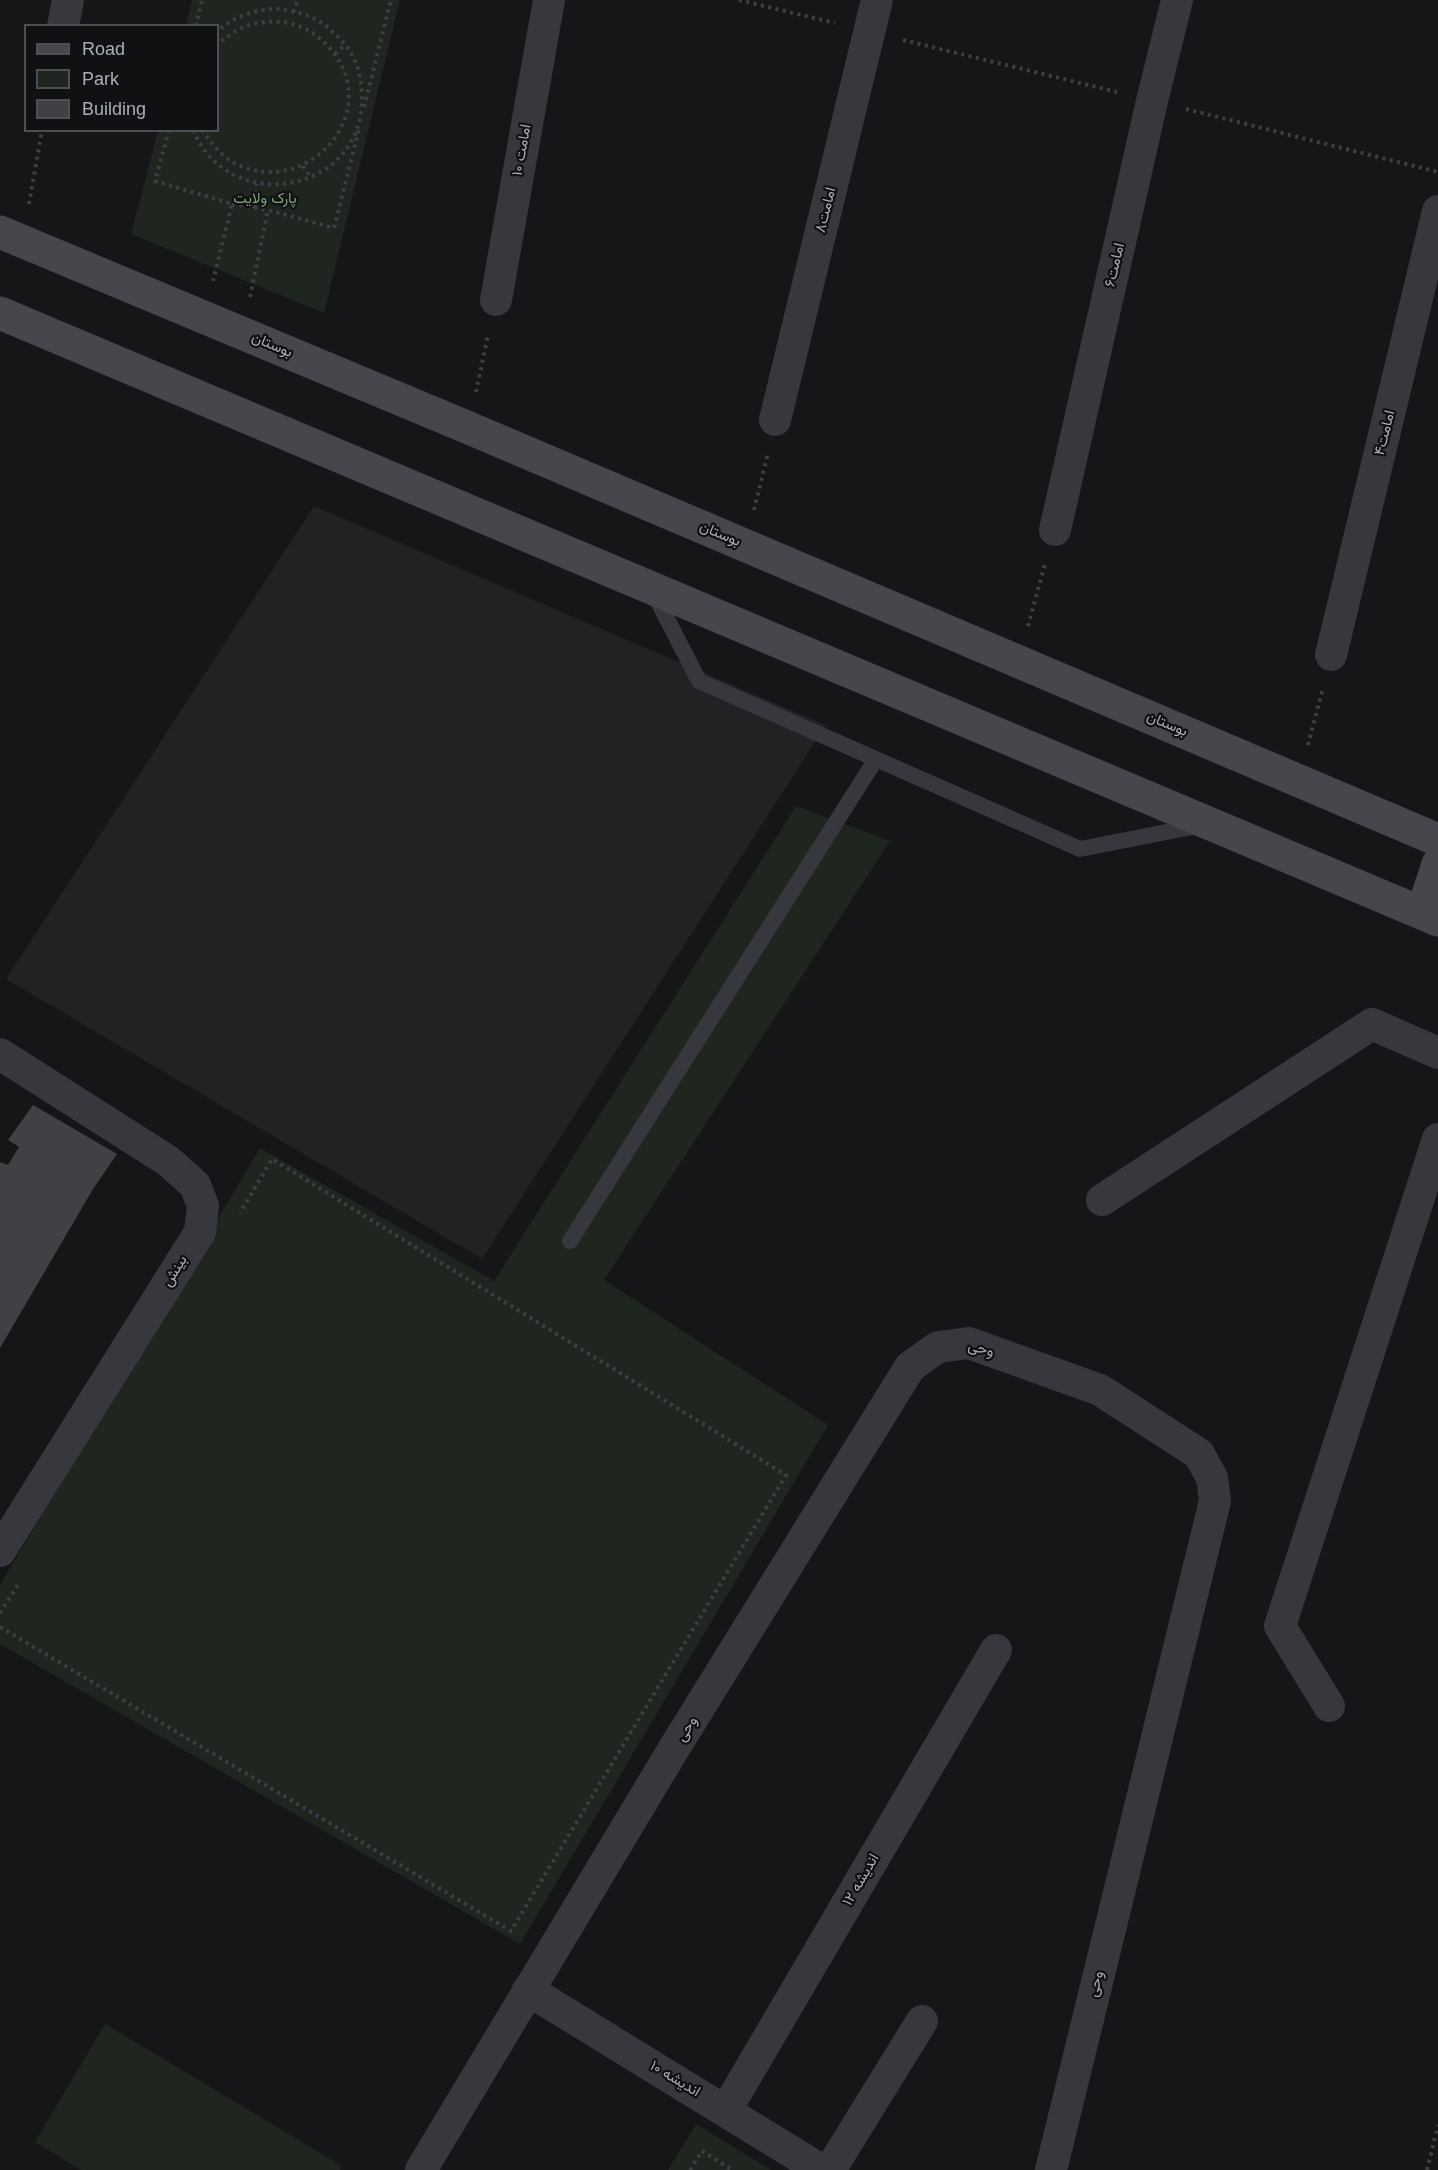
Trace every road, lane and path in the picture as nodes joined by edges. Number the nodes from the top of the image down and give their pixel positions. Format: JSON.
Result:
{"nodes":[{"id":1,"x":69,"y":0,"type":"edge"},
{"id":2,"x":202,"y":0,"type":"edge"},
{"id":3,"x":298,"y":0,"type":"edge"},
{"id":4,"x":391,"y":0,"type":"edge"},
{"id":5,"x":549,"y":0,"type":"edge"},
{"id":6,"x":739,"y":0,"type":"edge"},
{"id":7,"x":877,"y":0,"type":"edge"},
{"id":8,"x":1177,"y":0,"type":"edge"},
{"id":9,"x":294,"y":12,"type":"junction"},
{"id":10,"x":63,"y":24,"type":"edge"},
{"id":11,"x":196,"y":24,"type":"edge"},
{"id":12,"x":219,"y":30,"type":"edge"},
{"id":13,"x":869,"y":32,"type":"junction"},
{"id":14,"x":219,"y":44,"type":"edge"},
{"id":15,"x":345,"y":45,"type":"junction"},
{"id":16,"x":334,"y":54,"type":"junction"},
{"id":17,"x":1152,"y":101,"type":"junction"},
{"id":18,"x":363,"y":115,"type":"junction"},
{"id":19,"x":41,"y":132,"type":"edge"},
{"id":20,"x":168,"y":132,"type":"edge"},
{"id":21,"x":193,"y":132,"type":"edge"},
{"id":22,"x":203,"y":132,"type":"edge"},
{"id":23,"x":303,"y":166,"type":"junction"},
{"id":24,"x":1438,"y":172,"type":"edge"},
{"id":25,"x":311,"y":178,"type":"junction"},
{"id":26,"x":257,"y":184,"type":"junction"},
{"id":27,"x":232,"y":204,"type":"junction"},
{"id":28,"x":253,"y":208,"type":"junction"},
{"id":29,"x":268,"y":210,"type":"junction"},
{"id":30,"x":1438,"y":211,"type":"edge"},
{"id":31,"x":11,"y":236,"type":"edge"},
{"id":32,"x":496,"y":300,"type":"joint"},
{"id":33,"x":0,"y":313,"type":"edge"},
{"id":34,"x":205,"y":317,"type":"junction"},
{"id":35,"x":243,"y":333,"type":"junction"},
{"id":36,"x":775,"y":420,"type":"joint"},
{"id":37,"x":469,"y":428,"type":"junction"},
{"id":38,"x":1055,"y":530,"type":"joint"},
{"id":39,"x":746,"y":545,"type":"junction"},
{"id":40,"x":650,"y":587,"type":"junction"},
{"id":41,"x":1331,"y":655,"type":"joint"},
{"id":42,"x":1018,"y":661,"type":"junction"},
{"id":43,"x":876,"y":759,"type":"junction"},
{"id":44,"x":1299,"y":780,"type":"junction"},
{"id":45,"x":1210,"y":824,"type":"junction"},
{"id":46,"x":1438,"y":840,"type":"edge"},
{"id":47,"x":1438,"y":864,"type":"edge"},
{"id":48,"x":1430,"y":916,"type":"edge"},
{"id":49,"x":1438,"y":1053,"type":"edge"},
{"id":50,"x":0,"y":1054,"type":"edge"},
{"id":51,"x":1438,"y":1139,"type":"edge"},
{"id":52,"x":272,"y":1160,"type":"dead end"},
{"id":53,"x":1102,"y":1200,"type":"dead end"},
{"id":54,"x":570,"y":1241,"type":"dead end"},
{"id":55,"x":0,"y":1551,"type":"edge"},
{"id":56,"x":0,"y":1627,"type":"edge"},
{"id":57,"x":996,"y":1650,"type":"dead end"},
{"id":58,"x":1329,"y":1706,"type":"dead end"},
{"id":59,"x":528,"y":1990,"type":"junction"},
{"id":60,"x":922,"y":2021,"type":"dead end"},
{"id":61,"x":726,"y":2110,"type":"junction"},
{"id":62,"x":1438,"y":2125,"type":"edge"},
{"id":63,"x":420,"y":2170,"type":"edge"},
{"id":64,"x":690,"y":2170,"type":"edge"},
{"id":65,"x":732,"y":2170,"type":"edge"},
{"id":66,"x":821,"y":2170,"type":"edge"},
{"id":67,"x":830,"y":2170,"type":"edge"},
{"id":68,"x":1051,"y":2170,"type":"edge"},
{"id":69,"x":1427,"y":2170,"type":"edge"}],
"edges":[{"from":1,"to":10,"type":"street"},
{"from":2,"to":11,"type":"path"},
{"from":3,"to":9,"type":"path"},
{"from":4,"to":18,"type":"path"},
{"from":5,"to":32,"type":"street","name":"امامت ۱۰"},
{"from":6,"to":13,"type":"path"},
{"from":7,"to":13,"type":"street","name":"امامت۸"},
{"from":8,"to":17,"type":"street","name":"امامت۶"},
{"from":9,"to":12,"type":"path"},
{"from":9,"to":15,"type":"path"},
{"from":13,"to":17,"type":"path"},
{"from":13,"to":36,"type":"street","name":"امامت۸"},
{"from":14,"to":16,"type":"path"},
{"from":15,"to":16,"type":"path"},
{"from":15,"to":18,"type":"path"},
{"from":16,"to":23,"type":"path"},
{"from":17,"to":24,"type":"path"},
{"from":17,"to":38,"type":"street","name":"امامت۶"},
{"from":18,"to":25,"type":"path"},
{"from":18,"to":29,"type":"path"},
{"from":19,"to":31,"type":"path"},
{"from":20,"to":27,"type":"path"},
{"from":21,"to":26,"type":"path"},
{"from":22,"to":23,"type":"path"},
{"from":23,"to":25,"type":"path"},
{"from":25,"to":26,"type":"path"},
{"from":26,"to":28,"type":"path"},
{"from":27,"to":28,"type":"path"},
{"from":27,"to":34,"type":"path"},
{"from":28,"to":29,"type":"path"},
{"from":29,"to":35,"type":"path"},
{"from":30,"to":41,"type":"street","name":"امامت۴"},
{"from":31,"to":34,"type":"street","name":"بوستان"},
{"from":32,"to":37,"type":"path"},
{"from":33,"to":40,"type":"street"},
{"from":34,"to":35,"type":"street","name":"بوستان"},
{"from":35,"to":37,"type":"street","name":"بوستان"},
{"from":36,"to":39,"type":"path"},
{"from":37,"to":39,"type":"street","name":"بوستان"},
{"from":38,"to":42,"type":"path"},
{"from":39,"to":42,"type":"street","name":"بوستان"},
{"from":40,"to":43,"type":"lane"},
{"from":40,"to":45,"type":"street"},
{"from":41,"to":44,"type":"path"},
{"from":42,"to":44,"type":"street","name":"بوستان"},
{"from":43,"to":45,"type":"lane"},
{"from":43,"to":54,"type":"lane"},
{"from":44,"to":46,"type":"street","name":"بوستان"},
{"from":45,"to":48,"type":"street"},
{"from":47,"to":48,"type":"street"},
{"from":49,"to":53,"type":"street"},
{"from":50,"to":55,"type":"street","name":"بینش"},
{"from":51,"to":58,"type":"street"},
{"from":52,"to":56,"type":"path"},
{"from":57,"to":61,"type":"street","name":"اندیشه ۱۲"},
{"from":59,"to":61,"type":"street","name":"اندیشه ۱۰"},
{"from":59,"to":63,"type":"street","name":"وحی"},
{"from":59,"to":68,"type":"street","name":"وحی"},
{"from":60,"to":67,"type":"street"},
{"from":61,"to":66,"type":"street","name":"اندیشه ۱۰"},
{"from":62,"to":69,"type":"path"},
{"from":64,"to":65,"type":"path"}]}
